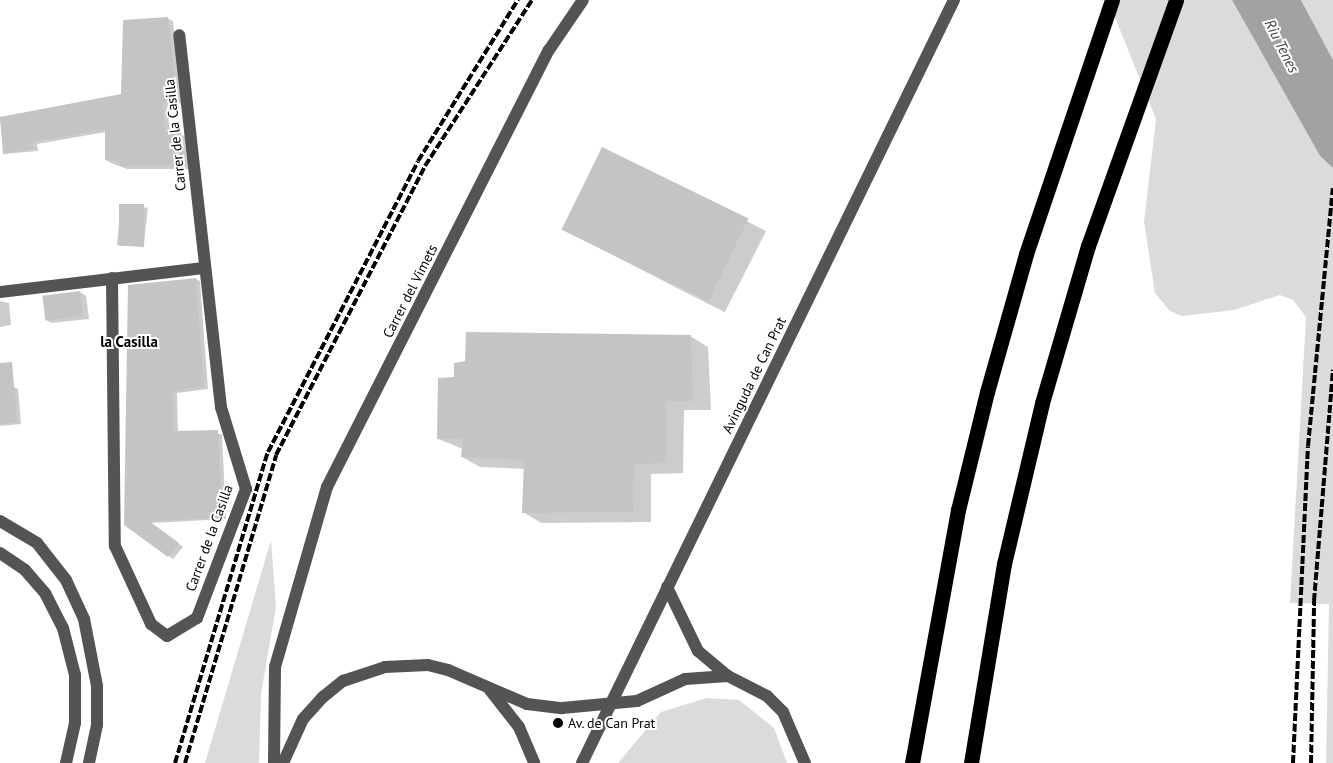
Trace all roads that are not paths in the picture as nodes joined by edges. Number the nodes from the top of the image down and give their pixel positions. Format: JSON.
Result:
{"nodes":[{"id":1,"x":583,"y":0,"type":"edge"},
{"id":2,"x":954,"y":0,"type":"edge"},
{"id":3,"x":1112,"y":0,"type":"edge"},
{"id":4,"x":1176,"y":0,"type":"edge"},
{"id":5,"x":179,"y":35,"type":"dead end"},
{"id":6,"x":204,"y":268,"type":"junction"},
{"id":7,"x":112,"y":278,"type":"junction"},
{"id":8,"x":0,"y":292,"type":"edge"},
{"id":9,"x":0,"y":521,"type":"edge"},
{"id":10,"x":0,"y":553,"type":"edge"},
{"id":11,"x":667,"y":587,"type":"junction"},
{"id":12,"x":728,"y":676,"type":"junction"},
{"id":13,"x":486,"y":687,"type":"junction"},
{"id":14,"x":613,"y":704,"type":"junction"},
{"id":15,"x":66,"y":763,"type":"edge"},
{"id":16,"x":89,"y":763,"type":"edge"},
{"id":17,"x":274,"y":763,"type":"edge"},
{"id":18,"x":283,"y":763,"type":"edge"},
{"id":19,"x":534,"y":763,"type":"edge"},
{"id":20,"x":582,"y":763,"type":"edge"},
{"id":21,"x":805,"y":763,"type":"edge"},
{"id":22,"x":912,"y":763,"type":"edge"},
{"id":23,"x":970,"y":763,"type":"edge"}],
"edges":[{"from":1,"to":17,"type":"street","name":"Carrer del Vimets"},
{"from":2,"to":11,"type":"street","name":"Avinguda de Can Prat"},
{"from":3,"to":22,"type":"highway"},
{"from":4,"to":23,"type":"highway"},
{"from":5,"to":6,"type":"street","name":"Carrer de la Casilla"},
{"from":6,"to":7,"type":"street"},
{"from":6,"to":7,"type":"street","name":"Carrer de la Casilla"},
{"from":7,"to":8,"type":"street"},
{"from":9,"to":16,"type":"street"},
{"from":10,"to":15,"type":"street"},
{"from":11,"to":12,"type":"street"},
{"from":11,"to":14,"type":"street","name":"Avinguda de Can Prat"},
{"from":12,"to":14,"type":"street"},
{"from":12,"to":21,"type":"street"},
{"from":13,"to":14,"type":"street"},
{"from":13,"to":18,"type":"street"},
{"from":13,"to":19,"type":"street"},
{"from":14,"to":20,"type":"street","name":"Avinguda de Can Prat"}]}
